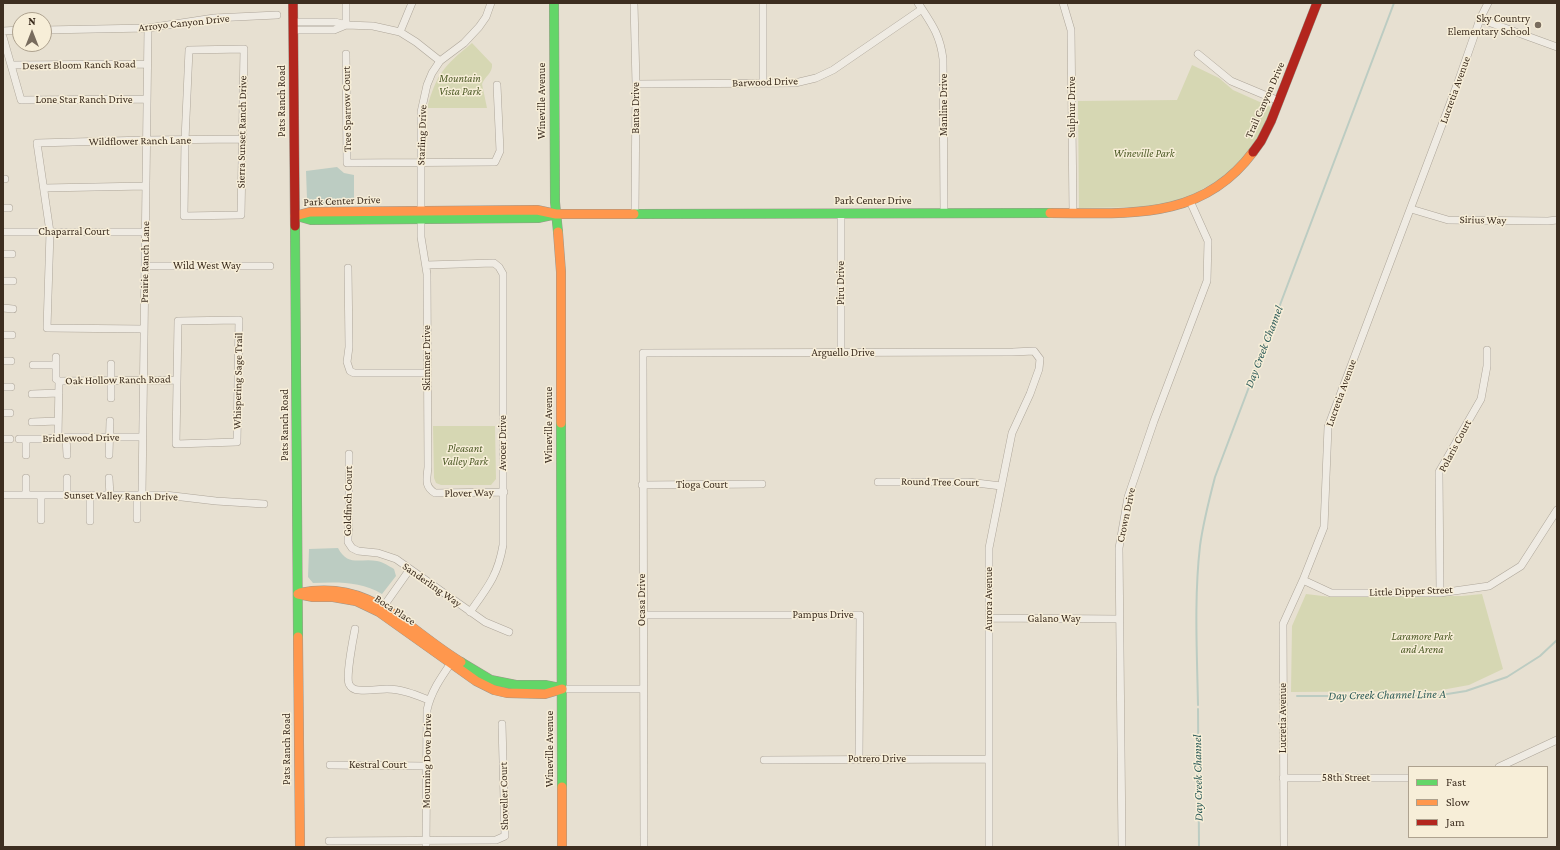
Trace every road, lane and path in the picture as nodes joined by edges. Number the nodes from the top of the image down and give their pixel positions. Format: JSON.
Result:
{"nodes":[{"id":1,"x":293,"y":3,"type":"edge"},
{"id":2,"x":346,"y":3,"type":"edge"},
{"id":3,"x":412,"y":3,"type":"edge"},
{"id":4,"x":491,"y":3,"type":"edge"},
{"id":5,"x":554,"y":3,"type":"edge"},
{"id":6,"x":634,"y":3,"type":"edge"},
{"id":7,"x":763,"y":3,"type":"edge"},
{"id":8,"x":1063,"y":3,"type":"edge"},
{"id":9,"x":1317,"y":3,"type":"edge"},
{"id":10,"x":1488,"y":3,"type":"edge"},
{"id":11,"x":920,"y":6,"type":"edge"},
{"id":12,"x":277,"y":15,"type":"dead end"},
{"id":13,"x":1480,"y":19,"type":"junction"},
{"id":14,"x":346,"y":25,"type":"junction"},
{"id":15,"x":294,"y":26,"type":"junction"},
{"id":16,"x":148,"y":28,"type":"junction"},
{"id":17,"x":52,"y":30,"type":"edge"},
{"id":18,"x":400,"y":32,"type":"junction"},
{"id":19,"x":3,"y":37,"type":"edge"},
{"id":20,"x":1557,"y":47,"type":"edge"},
{"id":21,"x":346,"y":54,"type":"dead end"},
{"id":22,"x":1198,"y":54,"type":"dead end"},
{"id":23,"x":440,"y":61,"type":"junction"},
{"id":24,"x":147,"y":64,"type":"junction"},
{"id":25,"x":11,"y":65,"type":"junction"},
{"id":26,"x":763,"y":83,"type":"junction"},
{"id":27,"x":636,"y":84,"type":"junction"},
{"id":28,"x":497,"y":85,"type":"dead end"},
{"id":29,"x":147,"y":99,"type":"junction"},
{"id":30,"x":1280,"y":101,"type":"junction"},
{"id":31,"x":242,"y":139,"type":"junction"},
{"id":32,"x":146,"y":140,"type":"junction"},
{"id":33,"x":185,"y":140,"type":"junction"},
{"id":34,"x":421,"y":163,"type":"junction"},
{"id":35,"x":146,"y":186,"type":"junction"},
{"id":36,"x":44,"y":188,"type":"junction"},
{"id":37,"x":1190,"y":201,"type":"junction"},
{"id":38,"x":1411,"y":209,"type":"junction"},
{"id":39,"x":841,"y":213,"type":"junction"},
{"id":40,"x":944,"y":213,"type":"junction"},
{"id":41,"x":1073,"y":213,"type":"junction"},
{"id":42,"x":556,"y":214,"type":"junction"},
{"id":43,"x":635,"y":214,"type":"junction"},
{"id":44,"x":421,"y":215,"type":"junction"},
{"id":45,"x":295,"y":216,"type":"junction"},
{"id":46,"x":1557,"y":220,"type":"edge"},
{"id":47,"x":3,"y":232,"type":"edge"},
{"id":48,"x":50,"y":232,"type":"junction"},
{"id":49,"x":145,"y":232,"type":"junction"},
{"id":50,"x":3,"y":254,"type":"edge"},
{"id":51,"x":12,"y":254,"type":"dead end"},
{"id":52,"x":426,"y":265,"type":"junction"},
{"id":53,"x":145,"y":266,"type":"junction"},
{"id":54,"x":270,"y":266,"type":"dead end"},
{"id":55,"x":348,"y":268,"type":"dead end"},
{"id":56,"x":13,"y":281,"type":"dead end"},
{"id":57,"x":3,"y":282,"type":"edge"},
{"id":58,"x":3,"y":308,"type":"edge"},
{"id":59,"x":13,"y":308,"type":"dead end"},
{"id":60,"x":144,"y":328,"type":"junction"},
{"id":61,"x":3,"y":335,"type":"edge"},
{"id":62,"x":12,"y":335,"type":"dead end"},
{"id":63,"x":1487,"y":350,"type":"dead end"},
{"id":64,"x":643,"y":353,"type":"joint"},
{"id":65,"x":841,"y":353,"type":"junction"},
{"id":66,"x":56,"y":357,"type":"dead end"},
{"id":67,"x":1040,"y":359,"type":"joint"},
{"id":68,"x":3,"y":361,"type":"edge"},
{"id":69,"x":11,"y":361,"type":"dead end"},
{"id":70,"x":111,"y":364,"type":"dead end"},
{"id":71,"x":32,"y":365,"type":"dead end"},
{"id":72,"x":56,"y":365,"type":"junction"},
{"id":73,"x":427,"y":372,"type":"junction"},
{"id":74,"x":111,"y":380,"type":"junction"},
{"id":75,"x":143,"y":380,"type":"junction"},
{"id":76,"x":176,"y":380,"type":"junction"},
{"id":77,"x":60,"y":381,"type":"junction"},
{"id":78,"x":59,"y":393,"type":"junction"},
{"id":79,"x":32,"y":394,"type":"dead end"},
{"id":80,"x":111,"y":398,"type":"dead end"},
{"id":81,"x":58,"y":421,"type":"junction"},
{"id":82,"x":110,"y":421,"type":"dead end"},
{"id":83,"x":32,"y":422,"type":"dead end"},
{"id":84,"x":58,"y":437,"type":"junction"},
{"id":85,"x":66,"y":437,"type":"junction"},
{"id":86,"x":111,"y":437,"type":"junction"},
{"id":87,"x":142,"y":437,"type":"junction"},
{"id":88,"x":349,"y":454,"type":"dead end"},
{"id":89,"x":26,"y":455,"type":"dead end"},
{"id":90,"x":66,"y":455,"type":"dead end"},
{"id":91,"x":109,"y":455,"type":"dead end"},
{"id":92,"x":26,"y":478,"type":"dead end"},
{"id":93,"x":67,"y":478,"type":"dead end"},
{"id":94,"x":109,"y":478,"type":"dead end"},
{"id":95,"x":878,"y":482,"type":"dead end"},
{"id":96,"x":762,"y":484,"type":"dead end"},
{"id":97,"x":642,"y":485,"type":"junction"},
{"id":98,"x":1001,"y":486,"type":"junction"},
{"id":99,"x":504,"y":492,"type":"junction"},
{"id":100,"x":435,"y":493,"type":"joint"},
{"id":101,"x":3,"y":495,"type":"edge"},
{"id":102,"x":26,"y":495,"type":"junction"},
{"id":103,"x":41,"y":495,"type":"junction"},
{"id":104,"x":67,"y":495,"type":"junction"},
{"id":105,"x":139,"y":495,"type":"junction"},
{"id":106,"x":90,"y":496,"type":"junction"},
{"id":107,"x":110,"y":496,"type":"junction"},
{"id":108,"x":264,"y":504,"type":"dead end"},
{"id":109,"x":1557,"y":510,"type":"edge"},
{"id":110,"x":137,"y":519,"type":"dead end"},
{"id":111,"x":41,"y":520,"type":"dead end"},
{"id":112,"x":90,"y":521,"type":"dead end"},
{"id":113,"x":352,"y":548,"type":"joint"},
{"id":114,"x":410,"y":569,"type":"junction"},
{"id":115,"x":1303,"y":580,"type":"junction"},
{"id":116,"x":1440,"y":592,"type":"junction"},
{"id":117,"x":298,"y":594,"type":"junction"},
{"id":118,"x":381,"y":609,"type":"junction"},
{"id":119,"x":470,"y":612,"type":"junction"},
{"id":120,"x":642,"y":616,"type":"junction"},
{"id":121,"x":989,"y":618,"type":"junction"},
{"id":122,"x":1119,"y":619,"type":"junction"},
{"id":123,"x":355,"y":629,"type":"dead end"},
{"id":124,"x":509,"y":632,"type":"dead end"},
{"id":125,"x":453,"y":660,"type":"junction"},
{"id":126,"x":562,"y":688,"type":"junction"},
{"id":127,"x":643,"y":688,"type":"junction"},
{"id":128,"x":429,"y":700,"type":"junction"},
{"id":129,"x":502,"y":724,"type":"dead end"},
{"id":130,"x":1557,"y":740,"type":"edge"},
{"id":131,"x":859,"y":759,"type":"junction"},
{"id":132,"x":989,"y":759,"type":"junction"},
{"id":133,"x":764,"y":760,"type":"dead end"},
{"id":134,"x":330,"y":765,"type":"dead end"},
{"id":135,"x":426,"y":766,"type":"junction"},
{"id":136,"x":1501,"y":766,"type":"edge"},
{"id":137,"x":1283,"y":778,"type":"junction"},
{"id":138,"x":1408,"y":778,"type":"edge"},
{"id":139,"x":329,"y":841,"type":"dead end"},
{"id":140,"x":426,"y":844,"type":"edge"},
{"id":141,"x":300,"y":847,"type":"edge"},
{"id":142,"x":562,"y":847,"type":"edge"},
{"id":143,"x":644,"y":847,"type":"edge"},
{"id":144,"x":989,"y":847,"type":"edge"},
{"id":145,"x":1122,"y":847,"type":"edge"},
{"id":146,"x":1284,"y":847,"type":"edge"}],
"edges":[{"from":1,"to":15,"type":"street","name":"Pats Ranch Road"},
{"from":2,"to":14,"type":"street"},
{"from":3,"to":18,"type":"street"},
{"from":4,"to":23,"type":"street","name":"Starling Drive"},
{"from":5,"to":42,"type":"street","name":"Wineville Avenue"},
{"from":6,"to":27,"type":"street","name":"Banta Drive"},
{"from":7,"to":26,"type":"street"},
{"from":8,"to":41,"type":"street","name":"Sulphur Drive"},
{"from":9,"to":30,"type":"street","name":"Trail Canyon Drive"},
{"from":10,"to":13,"type":"street","name":"Lucretia Avenue"},
{"from":11,"to":26,"type":"street","name":"Barwood Drive"},
{"from":11,"to":40,"type":"street","name":"Manline Drive"},
{"from":12,"to":16,"type":"street","name":"Arroyo Canyon Drive"},
{"from":13,"to":20,"type":"street"},
{"from":13,"to":38,"type":"street","name":"Lucretia Avenue"},
{"from":14,"to":15,"type":"street"},
{"from":14,"to":18,"type":"street"},
{"from":15,"to":45,"type":"street","name":"Pats Ranch Road"},
{"from":16,"to":17,"type":"street","name":"Arroyo Canyon Drive"},
{"from":16,"to":24,"type":"street","name":"Prairie Ranch Lane"},
{"from":18,"to":23,"type":"street"},
{"from":19,"to":25,"type":"street"},
{"from":21,"to":34,"type":"street","name":"Tree Sparrow Court"},
{"from":22,"to":30,"type":"street"},
{"from":23,"to":34,"type":"street","name":"Starling Drive"},
{"from":24,"to":25,"type":"street","name":"Desert Bloom Ranch Road"},
{"from":24,"to":29,"type":"street","name":"Prairie Ranch Lane"},
{"from":25,"to":29,"type":"street","name":"Lone Star Ranch Drive"},
{"from":26,"to":27,"type":"street","name":"Barwood Drive"},
{"from":27,"to":43,"type":"street","name":"Banta Drive"},
{"from":28,"to":34,"type":"street"},
{"from":29,"to":32,"type":"street","name":"Prairie Ranch Lane"},
{"from":30,"to":37,"type":"street","name":"Trail Canyon Drive"},
{"from":31,"to":33,"type":"street","name":"Wildflower Ranch Lane"},
{"from":31,"to":33,"type":"street","name":"Sierra Sunset Ranch Drive"},
{"from":31,"to":33,"type":"street","name":"Sierra Sunset Ranch Drive"},
{"from":32,"to":33,"type":"street","name":"Wildflower Ranch Lane"},
{"from":32,"to":35,"type":"street","name":"Prairie Ranch Lane"},
{"from":32,"to":36,"type":"street","name":"Wildflower Ranch Lane"},
{"from":34,"to":44,"type":"street","name":"Starling Drive"},
{"from":35,"to":36,"type":"street"},
{"from":35,"to":49,"type":"street","name":"Prairie Ranch Lane"},
{"from":36,"to":48,"type":"street"},
{"from":37,"to":41,"type":"street","name":"Park Center Drive"},
{"from":37,"to":122,"type":"street","name":"Crown Drive"},
{"from":38,"to":46,"type":"street","name":"Sirius Way"},
{"from":38,"to":115,"type":"street","name":"Lucretia Avenue"},
{"from":39,"to":40,"type":"street","name":"Park Center Drive"},
{"from":39,"to":43,"type":"street","name":"Park Center Drive"},
{"from":39,"to":65,"type":"street","name":"Piru Drive"},
{"from":40,"to":41,"type":"street","name":"Park Center Drive"},
{"from":42,"to":43,"type":"street","name":"Park Center Drive"},
{"from":42,"to":44,"type":"street","name":"Park Center Drive"},
{"from":42,"to":126,"type":"street","name":"Wineville Avenue"},
{"from":44,"to":45,"type":"street","name":"Park Center Drive"},
{"from":44,"to":52,"type":"street","name":"Skimmer Drive"},
{"from":45,"to":117,"type":"street","name":"Pats Ranch Road"},
{"from":47,"to":48,"type":"street","name":"Chaparral Court"},
{"from":48,"to":49,"type":"street","name":"Chaparral Court"},
{"from":48,"to":60,"type":"street"},
{"from":49,"to":53,"type":"street","name":"Prairie Ranch Lane"},
{"from":50,"to":51,"type":"street"},
{"from":52,"to":73,"type":"street","name":"Skimmer Drive"},
{"from":52,"to":99,"type":"street","name":"Avocer Drive"},
{"from":53,"to":54,"type":"street","name":"Wild West Way"},
{"from":53,"to":60,"type":"street","name":"Prairie Ranch Lane"},
{"from":55,"to":73,"type":"street"},
{"from":56,"to":57,"type":"street"},
{"from":58,"to":59,"type":"street"},
{"from":60,"to":75,"type":"street","name":"Prairie Ranch Lane"},
{"from":61,"to":62,"type":"street"},
{"from":63,"to":116,"type":"street","name":"Polaris Court"},
{"from":64,"to":65,"type":"street","name":"Arguello Drive"},
{"from":64,"to":97,"type":"street","name":"Ocasa Drive"},
{"from":65,"to":67,"type":"street","name":"Arguello Drive"},
{"from":66,"to":72,"type":"street"},
{"from":67,"to":98,"type":"street","name":"Aurora Avenue"},
{"from":68,"to":69,"type":"street"},
{"from":70,"to":74,"type":"street"},
{"from":71,"to":72,"type":"street"},
{"from":72,"to":77,"type":"street"},
{"from":73,"to":100,"type":"street","name":"Skimmer Drive"},
{"from":74,"to":75,"type":"street","name":"Oak Hollow Ranch Road"},
{"from":74,"to":77,"type":"street","name":"Oak Hollow Ranch Road"},
{"from":74,"to":80,"type":"street"},
{"from":75,"to":76,"type":"street","name":"Oak Hollow Ranch Road"},
{"from":75,"to":87,"type":"street","name":"Prairie Ranch Lane"},
{"from":76,"to":76,"type":"street","name":"Whispering Sage Trail"},
{"from":77,"to":78,"type":"street"},
{"from":78,"to":79,"type":"street"},
{"from":78,"to":81,"type":"street"},
{"from":81,"to":83,"type":"street"},
{"from":81,"to":84,"type":"street"},
{"from":82,"to":86,"type":"street"},
{"from":84,"to":85,"type":"street","name":"Bridlewood Drive"},
{"from":84,"to":89,"type":"street","name":"Bridlewood Drive"},
{"from":85,"to":86,"type":"street","name":"Bridlewood Drive"},
{"from":85,"to":90,"type":"street"},
{"from":86,"to":87,"type":"street","name":"Bridlewood Drive"},
{"from":86,"to":91,"type":"street"},
{"from":87,"to":105,"type":"street","name":"Prairie Ranch Lane"},
{"from":88,"to":113,"type":"street","name":"Goldfinch Court"},
{"from":92,"to":102,"type":"street"},
{"from":93,"to":104,"type":"street"},
{"from":94,"to":107,"type":"street"},
{"from":95,"to":98,"type":"street","name":"Round Tree Court"},
{"from":96,"to":97,"type":"street","name":"Tioga Court"},
{"from":97,"to":120,"type":"street","name":"Ocasa Drive"},
{"from":98,"to":121,"type":"street","name":"Aurora Avenue"},
{"from":99,"to":100,"type":"street","name":"Plover Way"},
{"from":99,"to":119,"type":"street","name":"Avocer Drive"},
{"from":101,"to":102,"type":"street","name":"Sunset Valley Ranch Drive"},
{"from":102,"to":103,"type":"street","name":"Sunset Valley Ranch Drive"},
{"from":103,"to":104,"type":"street","name":"Sunset Valley Ranch Drive"},
{"from":103,"to":111,"type":"street"},
{"from":104,"to":106,"type":"street","name":"Sunset Valley Ranch Drive"},
{"from":105,"to":107,"type":"street","name":"Sunset Valley Ranch Drive"},
{"from":105,"to":108,"type":"street","name":"Sunset Valley Ranch Drive"},
{"from":105,"to":110,"type":"street","name":"Prairie Ranch Lane"},
{"from":106,"to":107,"type":"street","name":"Sunset Valley Ranch Drive"},
{"from":106,"to":112,"type":"street"},
{"from":109,"to":116,"type":"street","name":"Little Dipper Street"},
{"from":113,"to":114,"type":"street","name":"Sanderling Way"},
{"from":114,"to":118,"type":"street"},
{"from":114,"to":119,"type":"street","name":"Sanderling Way"},
{"from":115,"to":116,"type":"street","name":"Little Dipper Street"},
{"from":115,"to":137,"type":"street","name":"Lucretia Avenue"},
{"from":117,"to":118,"type":"street","name":"Boca Place"},
{"from":117,"to":141,"type":"street","name":"Pats Ranch Road"},
{"from":118,"to":125,"type":"street","name":"Boca Place"},
{"from":119,"to":124,"type":"street","name":"Sanderling Way"},
{"from":120,"to":127,"type":"street","name":"Ocasa Drive"},
{"from":120,"to":131,"type":"street","name":"Pampus Drive"},
{"from":121,"to":122,"type":"street","name":"Galano Way"},
{"from":121,"to":132,"type":"street","name":"Aurora Avenue"},
{"from":122,"to":145,"type":"street","name":"Crown Drive"},
{"from":123,"to":128,"type":"street"},
{"from":125,"to":126,"type":"street","name":"Boca Place"},
{"from":125,"to":128,"type":"street","name":"Mourning Dove Drive"},
{"from":126,"to":127,"type":"street","name":"Boca Place"},
{"from":126,"to":142,"type":"street","name":"Wineville Avenue"},
{"from":127,"to":143,"type":"street","name":"Ocasa Drive"},
{"from":128,"to":135,"type":"street","name":"Mourning Dove Drive"},
{"from":129,"to":140,"type":"street","name":"Shoveller Court"},
{"from":130,"to":136,"type":"street"},
{"from":131,"to":132,"type":"street","name":"Potrero Drive"},
{"from":131,"to":133,"type":"street","name":"Potrero Drive"},
{"from":132,"to":144,"type":"street","name":"Aurora Avenue"},
{"from":134,"to":135,"type":"street","name":"Kestral Court"},
{"from":135,"to":140,"type":"street","name":"Mourning Dove Drive"},
{"from":137,"to":138,"type":"street","name":"58th Street"},
{"from":137,"to":146,"type":"street","name":"Lucretia Avenue"},
{"from":139,"to":140,"type":"street"}]}
